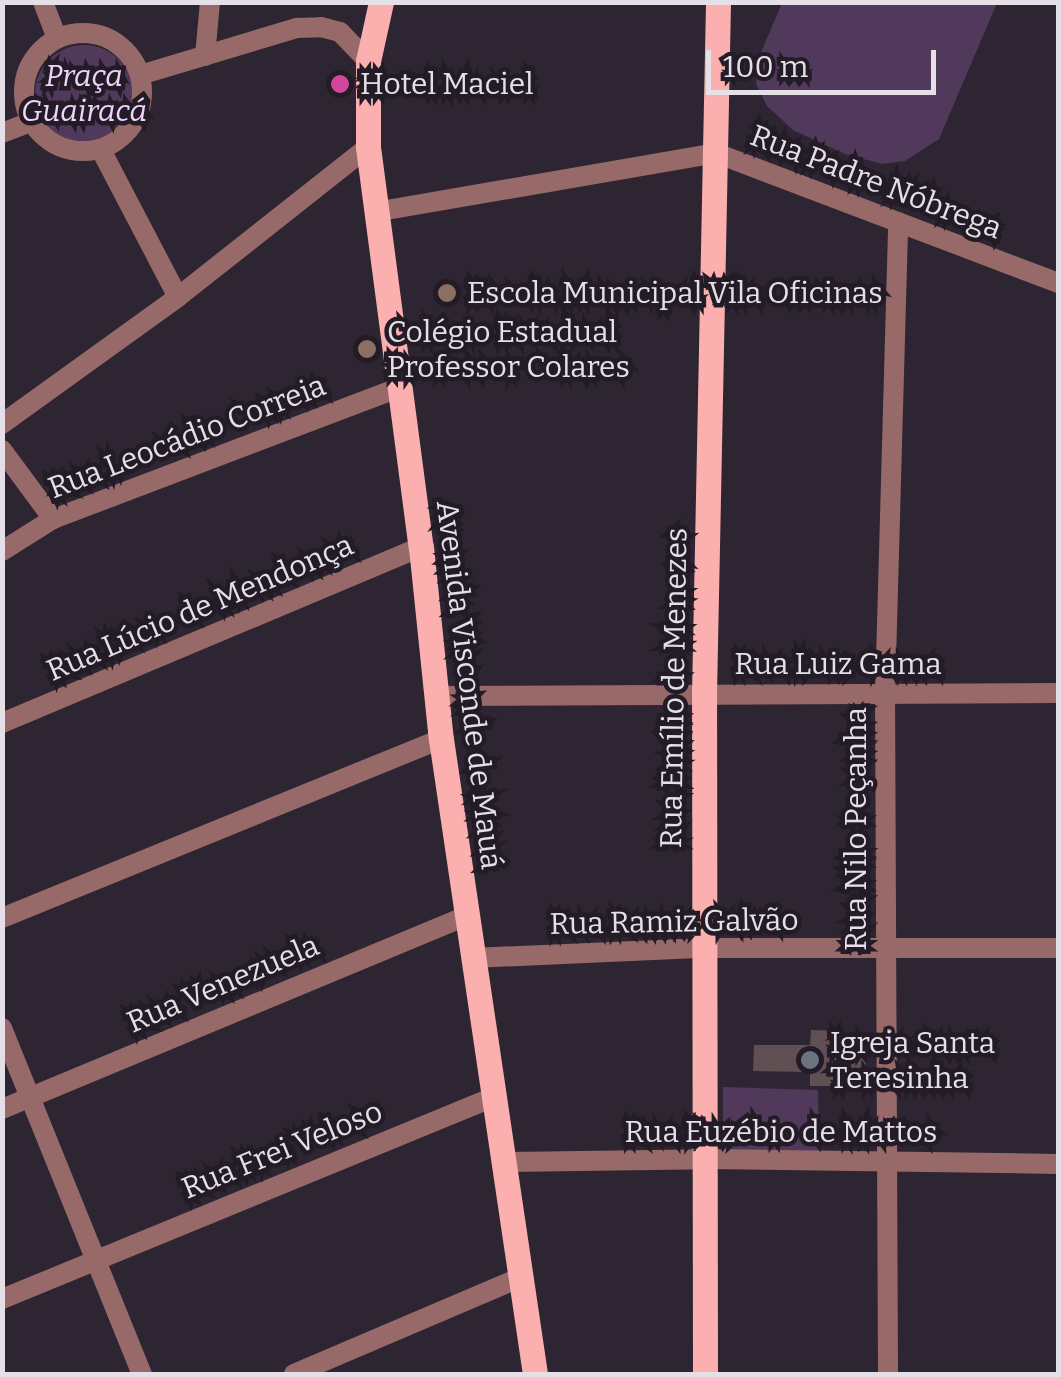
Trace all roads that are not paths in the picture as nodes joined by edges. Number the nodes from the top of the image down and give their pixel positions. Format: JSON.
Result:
{"nodes":[{"id":1,"x":43,"y":2,"type":"edge"},
{"id":2,"x":210,"y":2,"type":"edge"},
{"id":3,"x":381,"y":2,"type":"edge"},
{"id":4,"x":718,"y":2,"type":"edge"},
{"id":5,"x":56,"y":38,"type":"junction"},
{"id":6,"x":204,"y":56,"type":"junction"},
{"id":7,"x":368,"y":61,"type":"junction"},
{"id":8,"x":140,"y":75,"type":"junction"},
{"id":9,"x":31,"y":122,"type":"junction"},
{"id":10,"x":2,"y":133,"type":"edge"},
{"id":11,"x":368,"y":147,"type":"junction"},
{"id":12,"x":100,"y":150,"type":"junction"},
{"id":13,"x":716,"y":153,"type":"junction"},
{"id":14,"x":376,"y":212,"type":"junction"},
{"id":15,"x":898,"y":222,"type":"junction"},
{"id":16,"x":1058,"y":283,"type":"edge"},
{"id":17,"x":178,"y":296,"type":"junction"},
{"id":18,"x":398,"y":388,"type":"junction"},
{"id":19,"x":2,"y":424,"type":"edge"},
{"id":20,"x":2,"y":450,"type":"edge"},
{"id":21,"x":53,"y":518,"type":"junction"},
{"id":22,"x":420,"y":547,"type":"junction"},
{"id":23,"x":2,"y":550,"type":"edge"},
{"id":24,"x":1058,"y":693,"type":"edge"},
{"id":25,"x":704,"y":694,"type":"junction"},
{"id":26,"x":436,"y":696,"type":"junction"},
{"id":27,"x":886,"y":696,"type":"junction"},
{"id":28,"x":2,"y":724,"type":"edge"},
{"id":29,"x":441,"y":739,"type":"junction"},
{"id":30,"x":466,"y":916,"type":"junction"},
{"id":31,"x":2,"y":918,"type":"edge"},
{"id":32,"x":704,"y":948,"type":"junction"},
{"id":33,"x":887,"y":948,"type":"junction"},
{"id":34,"x":1058,"y":948,"type":"edge"},
{"id":35,"x":472,"y":958,"type":"junction"},
{"id":36,"x":2,"y":1028,"type":"edge"},
{"id":37,"x":30,"y":1097,"type":"junction"},
{"id":38,"x":491,"y":1098,"type":"junction"},
{"id":39,"x":2,"y":1109,"type":"edge"},
{"id":40,"x":707,"y":1158,"type":"junction"},
{"id":41,"x":502,"y":1162,"type":"junction"},
{"id":42,"x":890,"y":1162,"type":"junction"},
{"id":43,"x":1058,"y":1164,"type":"edge"},
{"id":44,"x":96,"y":1259,"type":"junction"},
{"id":45,"x":519,"y":1278,"type":"junction"},
{"id":46,"x":2,"y":1299,"type":"edge"},
{"id":47,"x":142,"y":1374,"type":"edge"},
{"id":48,"x":294,"y":1374,"type":"edge"},
{"id":49,"x":534,"y":1374,"type":"edge"},
{"id":50,"x":705,"y":1374,"type":"edge"},
{"id":51,"x":888,"y":1374,"type":"edge"}],
"edges":[{"from":1,"to":5,"type":"street"},
{"from":2,"to":6,"type":"street"},
{"from":3,"to":7,"type":"main road","name":"Avenida Visconde de Mauá"},
{"from":4,"to":13,"type":"main road","name":"Rua Emílio de Menezes"},
{"from":5,"to":8,"type":"street"},
{"from":5,"to":9,"type":"street"},
{"from":6,"to":7,"type":"street"},
{"from":6,"to":8,"type":"street"},
{"from":7,"to":11,"type":"main road","name":"Avenida Visconde de Mauá"},
{"from":8,"to":12,"type":"street"},
{"from":9,"to":10,"type":"street"},
{"from":9,"to":12,"type":"street"},
{"from":11,"to":14,"type":"main road","name":"Avenida Visconde de Mauá"},
{"from":11,"to":17,"type":"street"},
{"from":12,"to":17,"type":"street"},
{"from":13,"to":14,"type":"street","name":"Rua Padre Nóbrega"},
{"from":13,"to":15,"type":"street","name":"Rua Padre Nóbrega"},
{"from":13,"to":25,"type":"main road","name":"Rua Emílio de Menezes"},
{"from":14,"to":18,"type":"main road","name":"Avenida Visconde de Mauá"},
{"from":15,"to":16,"type":"street","name":"Rua Padre Nóbrega"},
{"from":15,"to":27,"type":"street","name":"Rua Nilo Peçanha"},
{"from":17,"to":19,"type":"street"},
{"from":18,"to":21,"type":"street","name":"Rua Leocádio Correia"},
{"from":18,"to":22,"type":"main road","name":"Avenida Visconde de Mauá"},
{"from":20,"to":21,"type":"street"},
{"from":21,"to":23,"type":"street","name":"Rua Leocádio Correia"},
{"from":22,"to":26,"type":"main road","name":"Avenida Visconde de Mauá"},
{"from":22,"to":28,"type":"street","name":"Rua Lúcio de Mendonça"},
{"from":24,"to":27,"type":"street","name":"Rua Luiz Gama"},
{"from":25,"to":26,"type":"street","name":"Rua Luiz Gama"},
{"from":25,"to":27,"type":"street","name":"Rua Luiz Gama"},
{"from":25,"to":32,"type":"main road","name":"Rua Emílio de Menezes"},
{"from":26,"to":29,"type":"main road","name":"Avenida Visconde de Mauá"},
{"from":27,"to":33,"type":"street","name":"Rua Nilo Peçanha"},
{"from":29,"to":30,"type":"main road","name":"Avenida Visconde de Mauá"},
{"from":29,"to":31,"type":"street"},
{"from":30,"to":35,"type":"main road","name":"Avenida Visconde de Mauá"},
{"from":30,"to":37,"type":"street","name":"Rua Venezuela"},
{"from":32,"to":33,"type":"street","name":"Rua Ramiz Galvão"},
{"from":32,"to":35,"type":"street","name":"Rua Ramiz Galvão"},
{"from":32,"to":40,"type":"main road","name":"Rua Emílio de Menezes"},
{"from":33,"to":34,"type":"street","name":"Rua Ramiz Galvão"},
{"from":33,"to":42,"type":"street","name":"Rua Nilo Peçanha"},
{"from":35,"to":38,"type":"main road","name":"Avenida Visconde de Mauá"},
{"from":36,"to":37,"type":"street"},
{"from":37,"to":39,"type":"street","name":"Rua Venezuela"},
{"from":37,"to":44,"type":"street"},
{"from":38,"to":41,"type":"main road","name":"Avenida Visconde de Mauá"},
{"from":38,"to":44,"type":"street","name":"Rua Frei Veloso"},
{"from":40,"to":41,"type":"street","name":"Rua Euzébio de Mattos"},
{"from":40,"to":42,"type":"street","name":"Rua Euzébio de Mattos"},
{"from":40,"to":50,"type":"main road","name":"Rua Emílio de Menezes"},
{"from":41,"to":45,"type":"main road","name":"Avenida Visconde de Mauá"},
{"from":42,"to":43,"type":"street","name":"Rua Euzébio de Mattos"},
{"from":42,"to":51,"type":"street","name":"Rua Nilo Peçanha"},
{"from":44,"to":46,"type":"street","name":"Rua Frei Veloso"},
{"from":44,"to":47,"type":"street"},
{"from":45,"to":48,"type":"street"},
{"from":45,"to":49,"type":"main road","name":"Avenida Visconde de Mauá"}]}
